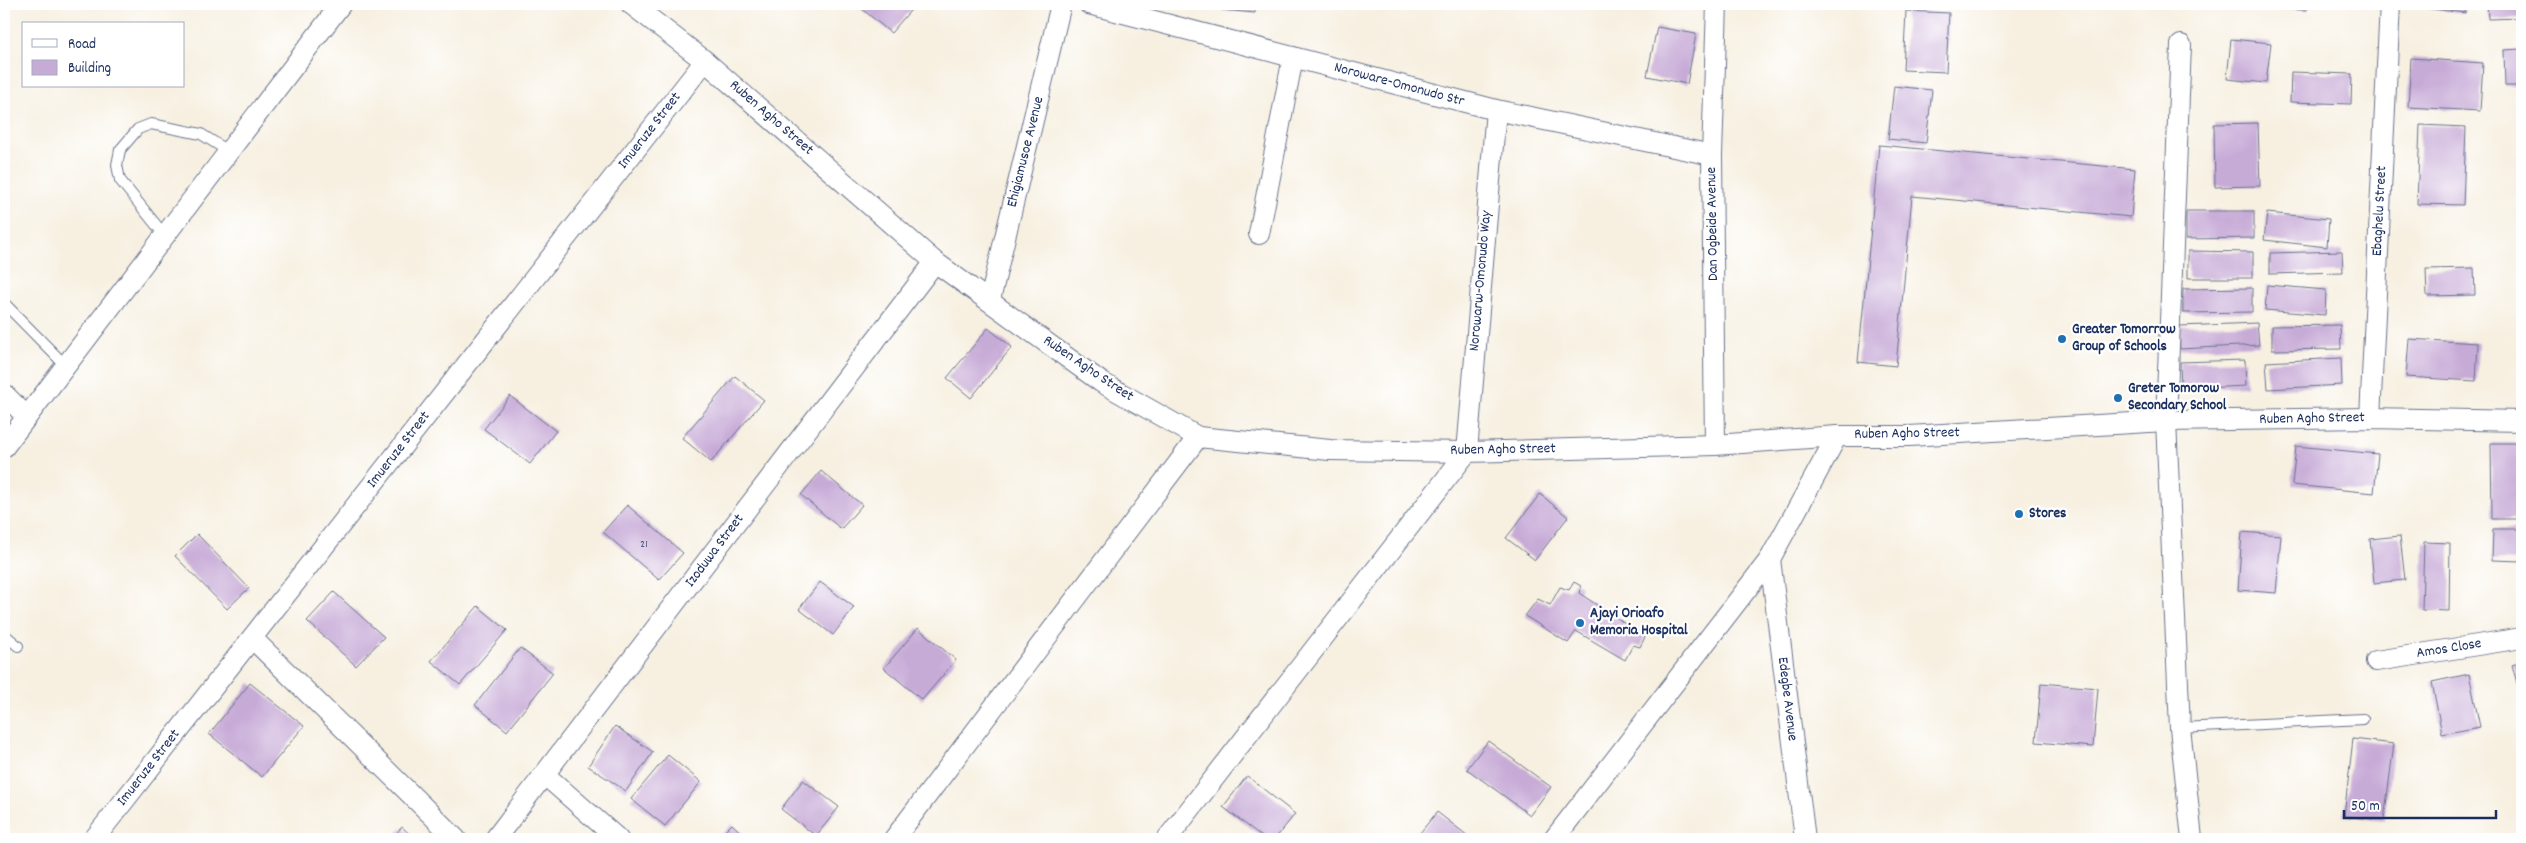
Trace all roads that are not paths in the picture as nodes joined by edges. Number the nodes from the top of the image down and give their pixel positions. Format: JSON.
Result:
{"nodes":[{"id":1,"x":341,"y":4,"type":"edge"},
{"id":2,"x":631,"y":4,"type":"edge"},
{"id":3,"x":1062,"y":4,"type":"edge"},
{"id":4,"x":1089,"y":4,"type":"edge"},
{"id":5,"x":1717,"y":4,"type":"edge"},
{"id":6,"x":2390,"y":4,"type":"edge"},
{"id":7,"x":2181,"y":45,"type":"dead end"},
{"id":8,"x":1293,"y":57,"type":"junction"},
{"id":9,"x":705,"y":61,"type":"junction"},
{"id":10,"x":1496,"y":110,"type":"junction"},
{"id":11,"x":228,"y":151,"type":"junction"},
{"id":12,"x":1712,"y":155,"type":"junction"},
{"id":13,"x":1258,"y":234,"type":"dead end"},
{"id":14,"x":165,"y":236,"type":"junction"},
{"id":15,"x":935,"y":262,"type":"junction"},
{"id":16,"x":990,"y":300,"type":"junction"},
{"id":17,"x":4,"y":303,"type":"edge"},
{"id":18,"x":66,"y":366,"type":"junction"},
{"id":19,"x":4,"y":394,"type":"edge"},
{"id":20,"x":27,"y":417,"type":"junction"},
{"id":21,"x":2370,"y":418,"type":"junction"},
{"id":22,"x":2522,"y":421,"type":"edge"},
{"id":23,"x":2166,"y":422,"type":"junction"},
{"id":24,"x":1837,"y":436,"type":"junction"},
{"id":25,"x":1198,"y":437,"type":"junction"},
{"id":26,"x":1715,"y":445,"type":"junction"},
{"id":27,"x":4,"y":447,"type":"edge"},
{"id":28,"x":1467,"y":452,"type":"junction"},
{"id":29,"x":1770,"y":559,"type":"junction"},
{"id":30,"x":4,"y":634,"type":"edge"},
{"id":31,"x":252,"y":638,"type":"junction"},
{"id":32,"x":2522,"y":638,"type":"edge"},
{"id":33,"x":18,"y":646,"type":"dead end"},
{"id":34,"x":2376,"y":661,"type":"dead end"},
{"id":35,"x":2363,"y":719,"type":"dead end"},
{"id":36,"x":2180,"y":728,"type":"junction"},
{"id":37,"x":544,"y":775,"type":"junction"},
{"id":38,"x":94,"y":839,"type":"edge"},
{"id":39,"x":456,"y":839,"type":"edge"},
{"id":40,"x":495,"y":839,"type":"edge"},
{"id":41,"x":618,"y":839,"type":"edge"},
{"id":42,"x":894,"y":839,"type":"edge"},
{"id":43,"x":1167,"y":839,"type":"edge"},
{"id":44,"x":1554,"y":839,"type":"edge"},
{"id":45,"x":1805,"y":839,"type":"edge"},
{"id":46,"x":2192,"y":839,"type":"edge"}],
"edges":[{"from":1,"to":11,"type":"street"},
{"from":2,"to":9,"type":"street","name":"Ruben Agho Street"},
{"from":3,"to":16,"type":"street","name":"Ehigiamusoe Avenue"},
{"from":4,"to":8,"type":"street","name":"Noroware-Omonudo Str"},
{"from":5,"to":12,"type":"street","name":"Dan Ogbeide Avenue"},
{"from":6,"to":21,"type":"street","name":"Ebaghelu Street"},
{"from":7,"to":23,"type":"street"},
{"from":8,"to":10,"type":"street","name":"Noroware-Omonudo Str"},
{"from":8,"to":13,"type":"street"},
{"from":9,"to":15,"type":"street","name":"Ruben Agho Street"},
{"from":9,"to":31,"type":"street","name":"Imueruze Street"},
{"from":10,"to":12,"type":"street","name":"Noroware-Omonudo Str"},
{"from":10,"to":28,"type":"street","name":"Norowarw-Omonudo Way"},
{"from":11,"to":14,"type":"street"},
{"from":11,"to":14,"type":"lane"},
{"from":12,"to":26,"type":"street","name":"Dan Ogbeide Avenue"},
{"from":14,"to":18,"type":"street"},
{"from":15,"to":16,"type":"street","name":"Ruben Agho Street"},
{"from":15,"to":37,"type":"street","name":"Izoduwa Street"},
{"from":16,"to":25,"type":"street","name":"Ruben Agho Street"},
{"from":17,"to":18,"type":"lane"},
{"from":18,"to":20,"type":"street"},
{"from":19,"to":20,"type":"street"},
{"from":20,"to":27,"type":"street"},
{"from":21,"to":22,"type":"street","name":"Ruben Agho Street"},
{"from":21,"to":23,"type":"street","name":"Ruben Agho Street"},
{"from":23,"to":24,"type":"street","name":"Ruben Agho Street"},
{"from":23,"to":36,"type":"street"},
{"from":24,"to":26,"type":"street","name":"Ruben Agho Street"},
{"from":24,"to":29,"type":"street"},
{"from":25,"to":28,"type":"street","name":"Ruben Agho Street"},
{"from":25,"to":42,"type":"street"},
{"from":26,"to":28,"type":"street","name":"Ruben Agho Street"},
{"from":28,"to":43,"type":"street"},
{"from":29,"to":44,"type":"street"},
{"from":29,"to":45,"type":"street","name":"Edegbe Avenue"},
{"from":30,"to":33,"type":"lane"},
{"from":31,"to":38,"type":"street","name":"Imueruze Street"},
{"from":31,"to":39,"type":"street"},
{"from":32,"to":34,"type":"street","name":"Amos Close"},
{"from":35,"to":36,"type":"lane"},
{"from":36,"to":46,"type":"street"},
{"from":37,"to":40,"type":"street","name":"Izoduwa Street"},
{"from":37,"to":41,"type":"street"}]}
